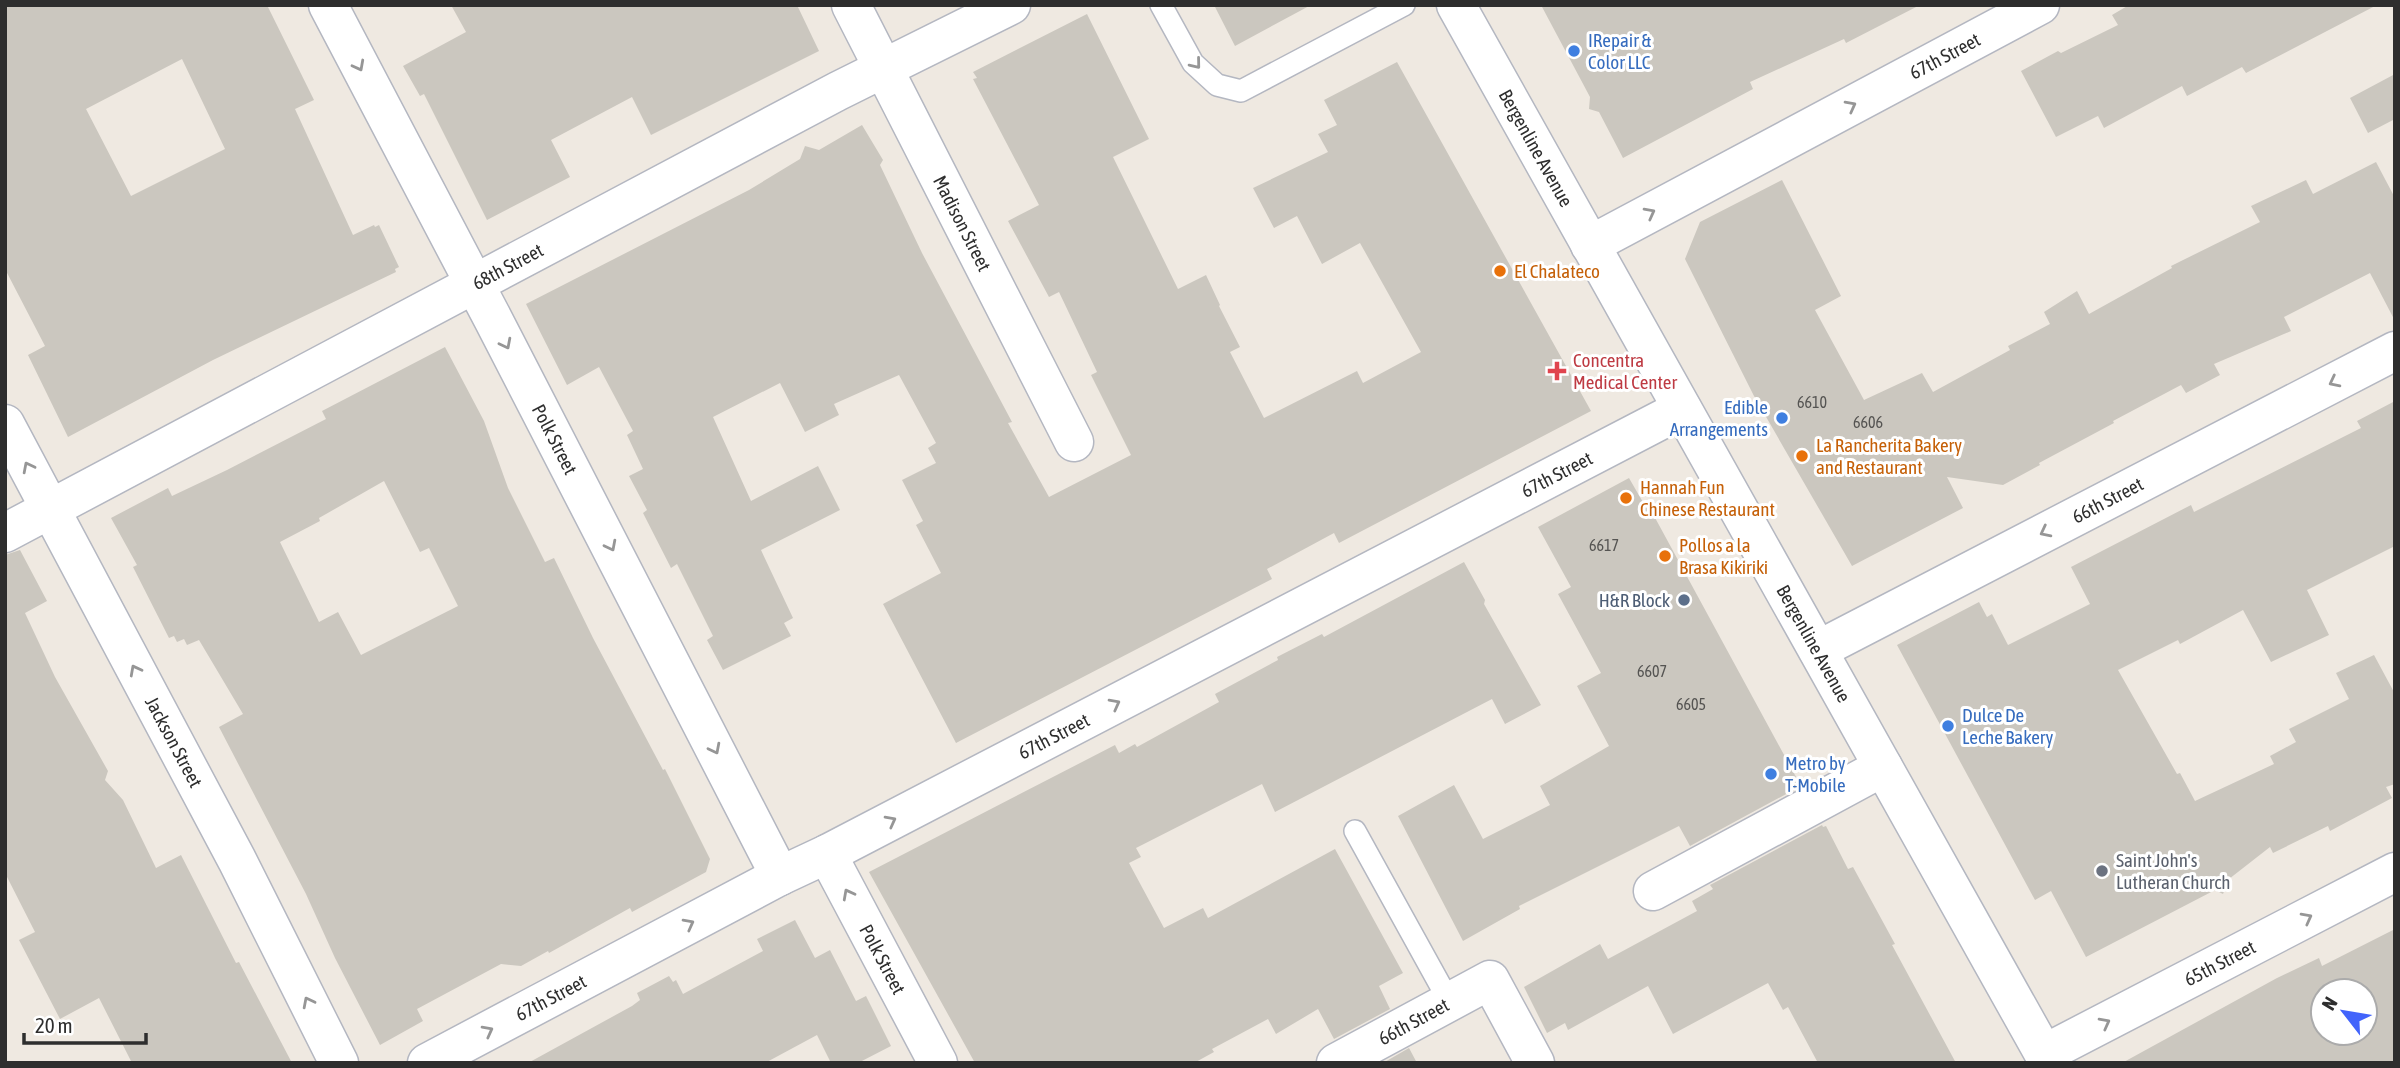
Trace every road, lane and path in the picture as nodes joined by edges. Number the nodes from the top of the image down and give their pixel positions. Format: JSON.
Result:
{"nodes":[{"id":1,"x":328,"y":5,"type":"edge"},
{"id":2,"x":850,"y":5,"type":"edge"},
{"id":3,"x":1011,"y":5,"type":"edge"},
{"id":4,"x":1161,"y":5,"type":"edge"},
{"id":5,"x":1404,"y":5,"type":"edge"},
{"id":6,"x":1456,"y":5,"type":"edge"},
{"id":7,"x":2040,"y":5,"type":"edge"},
{"id":8,"x":883,"y":70,"type":"junction"},
{"id":9,"x":1590,"y":245,"type":"junction"},
{"id":10,"x":475,"y":284,"type":"junction"},
{"id":11,"x":2395,"y":351,"type":"edge"},
{"id":12,"x":1682,"y":409,"type":"junction"},
{"id":13,"x":5,"y":424,"type":"edge"},
{"id":14,"x":1074,"y":442,"type":"dead end"},
{"id":15,"x":50,"y":510,"type":"junction"},
{"id":16,"x":5,"y":533,"type":"edge"},
{"id":17,"x":1818,"y":650,"type":"junction"},
{"id":18,"x":1883,"y":767,"type":"junction"},
{"id":19,"x":1355,"y":831,"type":"dead end"},
{"id":20,"x":827,"y":854,"type":"junction"},
{"id":21,"x":2395,"y":872,"type":"edge"},
{"id":22,"x":779,"y":876,"type":"junction"},
{"id":23,"x":1653,"y":891,"type":"dead end"},
{"id":24,"x":1450,"y":1002,"type":"junction"},
{"id":25,"x":2047,"y":1059,"type":"edge"},
{"id":26,"x":339,"y":1063,"type":"edge"},
{"id":27,"x":427,"y":1063,"type":"edge"},
{"id":28,"x":938,"y":1063,"type":"edge"},
{"id":29,"x":1336,"y":1063,"type":"edge"},
{"id":30,"x":1535,"y":1063,"type":"edge"}],
"edges":[{"from":1,"to":10,"type":"street","name":"Polk Street","one_way":true},
{"from":2,"to":8,"type":"street","name":"Madison Street"},
{"from":3,"to":8,"type":"street","name":"68th Street"},
{"from":4,"to":5,"type":"lane","one_way":true},
{"from":6,"to":9,"type":"street","name":"Bergenline Avenue"},
{"from":9,"to":7,"type":"street","name":"67th Street","one_way":true},
{"from":8,"to":10,"type":"street","name":"68th Street"},
{"from":8,"to":14,"type":"street","name":"Madison Street"},
{"from":9,"to":12,"type":"street","name":"Bergenline Avenue"},
{"from":10,"to":15,"type":"street","name":"68th Street"},
{"from":10,"to":22,"type":"street","name":"Polk Street","one_way":true},
{"from":11,"to":17,"type":"street","name":"66th Street","one_way":true},
{"from":12,"to":17,"type":"street","name":"Bergenline Avenue"},
{"from":20,"to":12,"type":"street","name":"67th Street","one_way":true},
{"from":15,"to":13,"type":"street","name":"Jackson Street","one_way":true},
{"from":15,"to":16,"type":"street","name":"68th Street"},
{"from":26,"to":15,"type":"street","name":"Jackson Street","one_way":true},
{"from":17,"to":18,"type":"street","name":"Bergenline Avenue"},
{"from":18,"to":23,"type":"street"},
{"from":18,"to":25,"type":"street","name":"Bergenline Avenue"},
{"from":19,"to":24,"type":"lane"},
{"from":20,"to":22,"type":"street","name":"67th Street"},
{"from":28,"to":20,"type":"street","name":"Polk Street","one_way":true},
{"from":25,"to":21,"type":"street","name":"65th Street","one_way":true},
{"from":27,"to":22,"type":"street","name":"67th Street","one_way":true},
{"from":24,"to":29,"type":"street","name":"66th Street"},
{"from":24,"to":30,"type":"street","name":"66th Street"}]}
